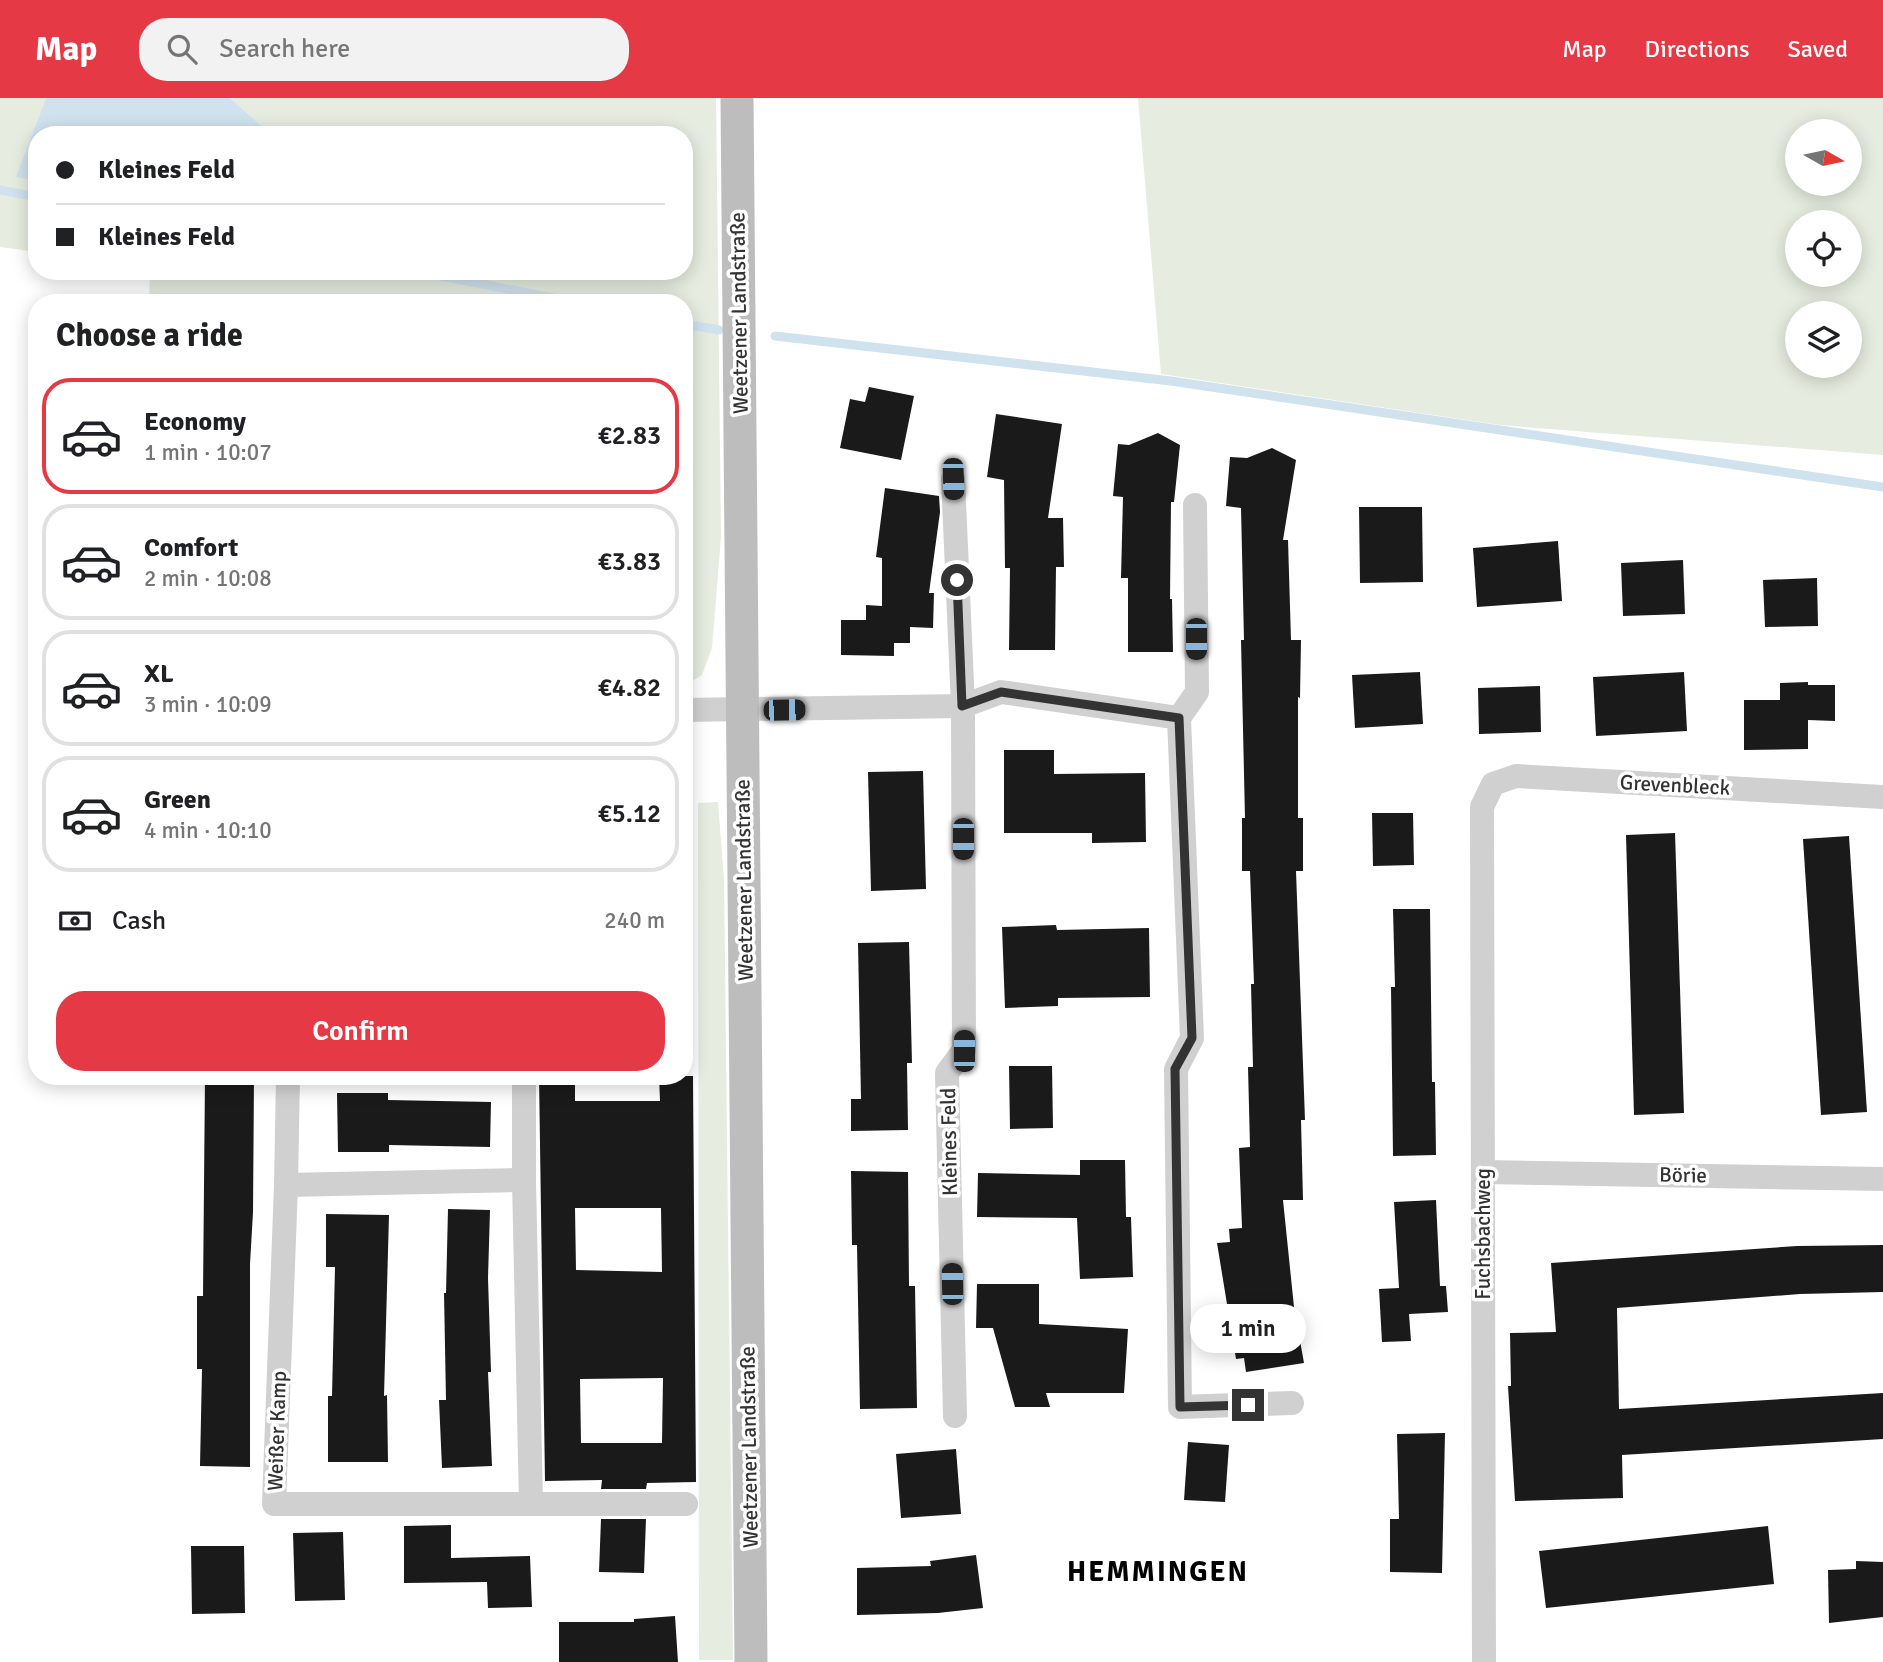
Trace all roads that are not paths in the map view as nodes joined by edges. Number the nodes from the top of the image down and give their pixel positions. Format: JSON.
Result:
{"nodes":[{"id":1,"x":737,"y":98,"type":"edge"},
{"id":2,"x":953,"y":479,"type":"dead end"},
{"id":3,"x":1195,"y":505,"type":"dead end"},
{"id":4,"x":962,"y":706,"type":"junction"},
{"id":5,"x":693,"y":710,"type":"edge"},
{"id":6,"x":743,"y":711,"type":"junction"},
{"id":7,"x":1179,"y":718,"type":"junction"},
{"id":8,"x":1883,"y":797,"type":"edge"},
{"id":9,"x":1482,"y":807,"type":"joint"},
{"id":10,"x":288,"y":1085,"type":"edge"},
{"id":11,"x":524,"y":1085,"type":"edge"},
{"id":12,"x":1483,"y":1172,"type":"junction"},
{"id":13,"x":1883,"y":1179,"type":"edge"},
{"id":14,"x":524,"y":1180,"type":"junction"},
{"id":15,"x":286,"y":1185,"type":"junction"},
{"id":16,"x":1292,"y":1403,"type":"dead end"},
{"id":17,"x":955,"y":1416,"type":"dead end"},
{"id":18,"x":531,"y":1504,"type":"junction"},
{"id":19,"x":686,"y":1504,"type":"dead end"},
{"id":20,"x":751,"y":1662,"type":"edge"},
{"id":21,"x":1484,"y":1662,"type":"edge"}],
"edges":[{"from":1,"to":6,"type":"main road","name":"Weetzener Landstraße"},
{"from":2,"to":4,"type":"street","name":"Kleines Feld"},
{"from":3,"to":7,"type":"street"},
{"from":4,"to":6,"type":"street"},
{"from":4,"to":7,"type":"street"},
{"from":4,"to":17,"type":"street","name":"Kleines Feld"},
{"from":5,"to":6,"type":"street"},
{"from":6,"to":20,"type":"main road","name":"Weetzener Landstraße"},
{"from":7,"to":16,"type":"street"},
{"from":8,"to":9,"type":"street","name":"Grevenbleck"},
{"from":9,"to":12,"type":"street","name":"Fuchsbachweg"},
{"from":10,"to":15,"type":"street","name":"Weißer Kamp"},
{"from":11,"to":14,"type":"street"},
{"from":12,"to":13,"type":"street","name":"Börie"},
{"from":12,"to":21,"type":"street","name":"Fuchsbachweg"},
{"from":14,"to":15,"type":"street"},
{"from":14,"to":18,"type":"street"},
{"from":15,"to":18,"type":"street","name":"Weißer Kamp"},
{"from":18,"to":19,"type":"street","name":"Weißer Kamp"}]}
